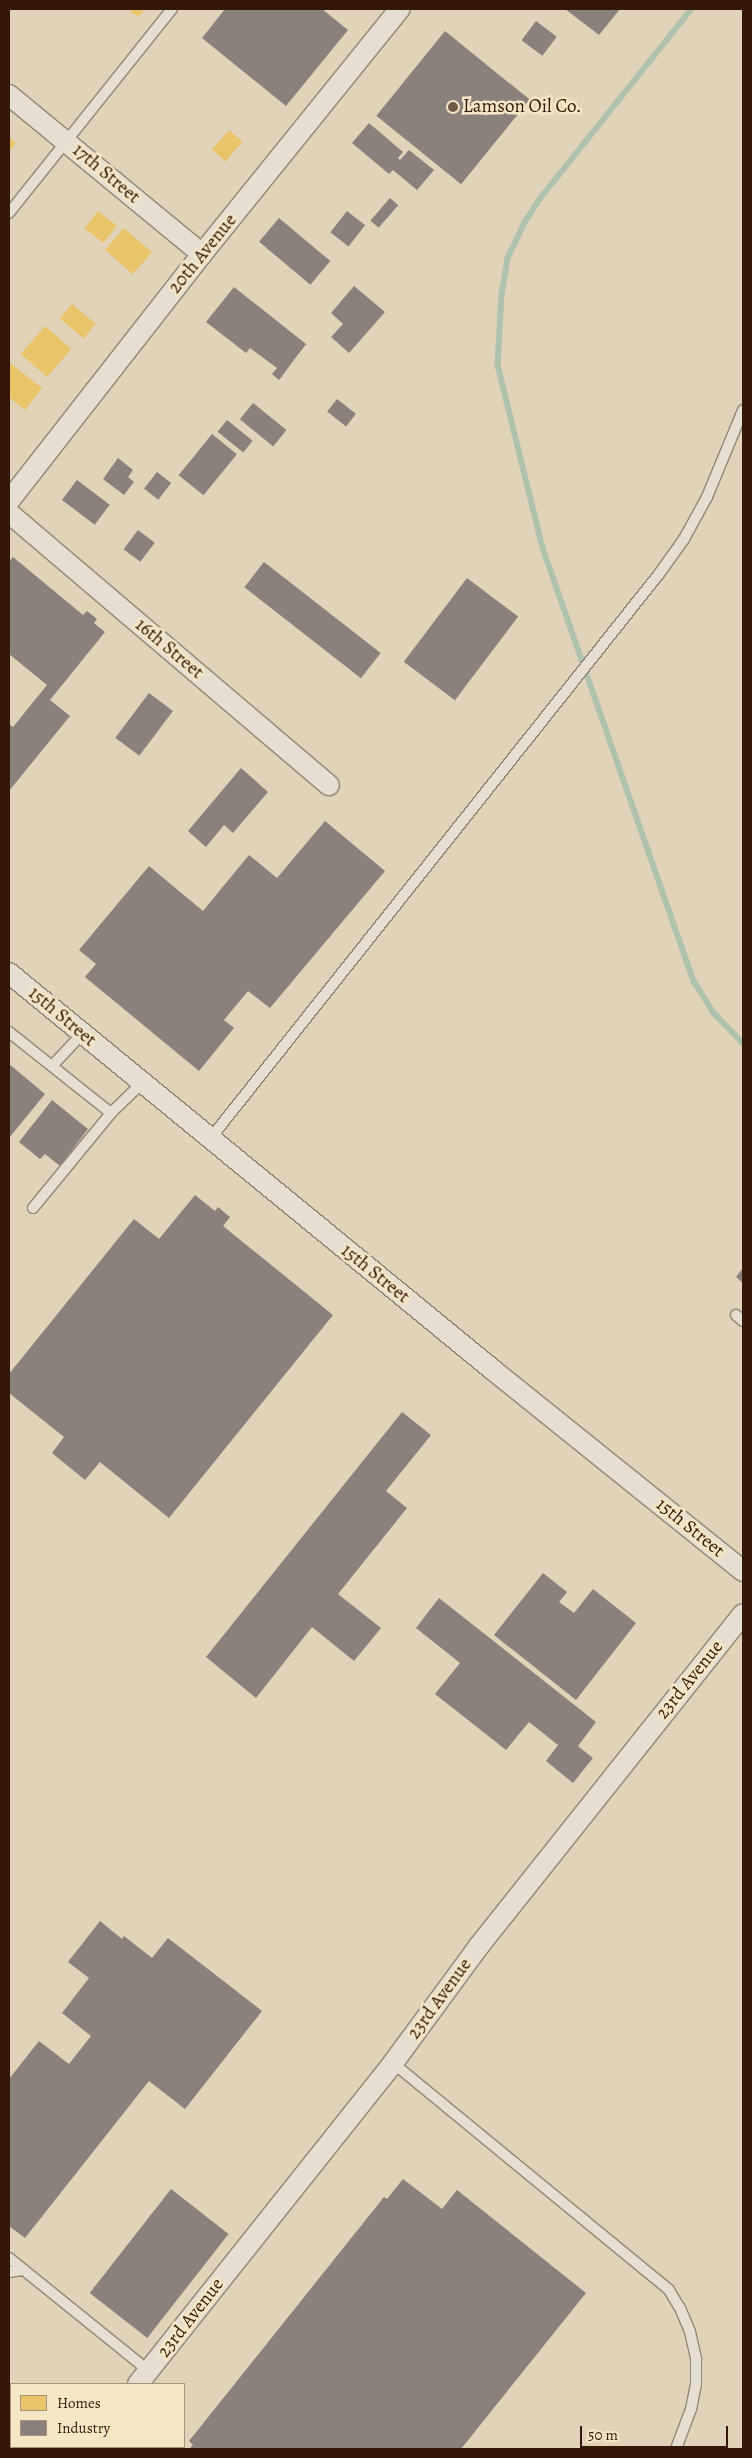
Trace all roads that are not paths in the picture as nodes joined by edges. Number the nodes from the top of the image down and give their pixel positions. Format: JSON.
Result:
{"nodes":[{"id":1,"x":172,"y":9,"type":"edge"},
{"id":2,"x":400,"y":9,"type":"edge"},
{"id":3,"x":9,"y":95,"type":"edge"},
{"id":4,"x":66,"y":141,"type":"junction"},
{"id":5,"x":9,"y":213,"type":"edge"},
{"id":6,"x":202,"y":254,"type":"junction"},
{"id":7,"x":743,"y":410,"type":"edge"},
{"id":8,"x":9,"y":501,"type":"edge"},
{"id":9,"x":9,"y":513,"type":"edge"},
{"id":10,"x":329,"y":785,"type":"dead end"},
{"id":11,"x":9,"y":973,"type":"edge"},
{"id":12,"x":9,"y":1032,"type":"edge"},
{"id":13,"x":82,"y":1034,"type":"junction"},
{"id":14,"x":52,"y":1066,"type":"junction"},
{"id":15,"x":142,"y":1083,"type":"junction"},
{"id":16,"x":111,"y":1112,"type":"junction"},
{"id":17,"x":210,"y":1139,"type":"junction"},
{"id":18,"x":33,"y":1208,"type":"dead end"},
{"id":19,"x":743,"y":1571,"type":"edge"},
{"id":20,"x":743,"y":1614,"type":"edge"},
{"id":21,"x":393,"y":2063,"type":"junction"},
{"id":22,"x":9,"y":2258,"type":"edge"},
{"id":23,"x":24,"y":2270,"type":"junction"},
{"id":24,"x":9,"y":2272,"type":"edge"},
{"id":25,"x":143,"y":2378,"type":"edge"},
{"id":26,"x":676,"y":2449,"type":"edge"}],
"edges":[{"from":1,"to":4,"type":"lane"},
{"from":2,"to":6,"type":"street","name":"20th Avenue"},
{"from":3,"to":4,"type":"street","name":"17th Street"},
{"from":4,"to":5,"type":"lane"},
{"from":4,"to":6,"type":"street","name":"17th Street"},
{"from":6,"to":8,"type":"street","name":"20th Avenue"},
{"from":7,"to":17,"type":"lane"},
{"from":9,"to":10,"type":"street","name":"16th Street"},
{"from":11,"to":13,"type":"street","name":"15th Street"},
{"from":12,"to":14,"type":"lane"},
{"from":13,"to":14,"type":"lane"},
{"from":13,"to":15,"type":"street","name":"15th Street"},
{"from":14,"to":16,"type":"lane"},
{"from":15,"to":16,"type":"lane"},
{"from":15,"to":17,"type":"street","name":"15th Street"},
{"from":16,"to":18,"type":"lane"},
{"from":17,"to":19,"type":"street","name":"15th Street"},
{"from":20,"to":21,"type":"street","name":"23rd Avenue"},
{"from":21,"to":25,"type":"street","name":"23rd Avenue"},
{"from":21,"to":26,"type":"lane"},
{"from":22,"to":23,"type":"lane"},
{"from":23,"to":24,"type":"lane"},
{"from":23,"to":25,"type":"lane"}]}
